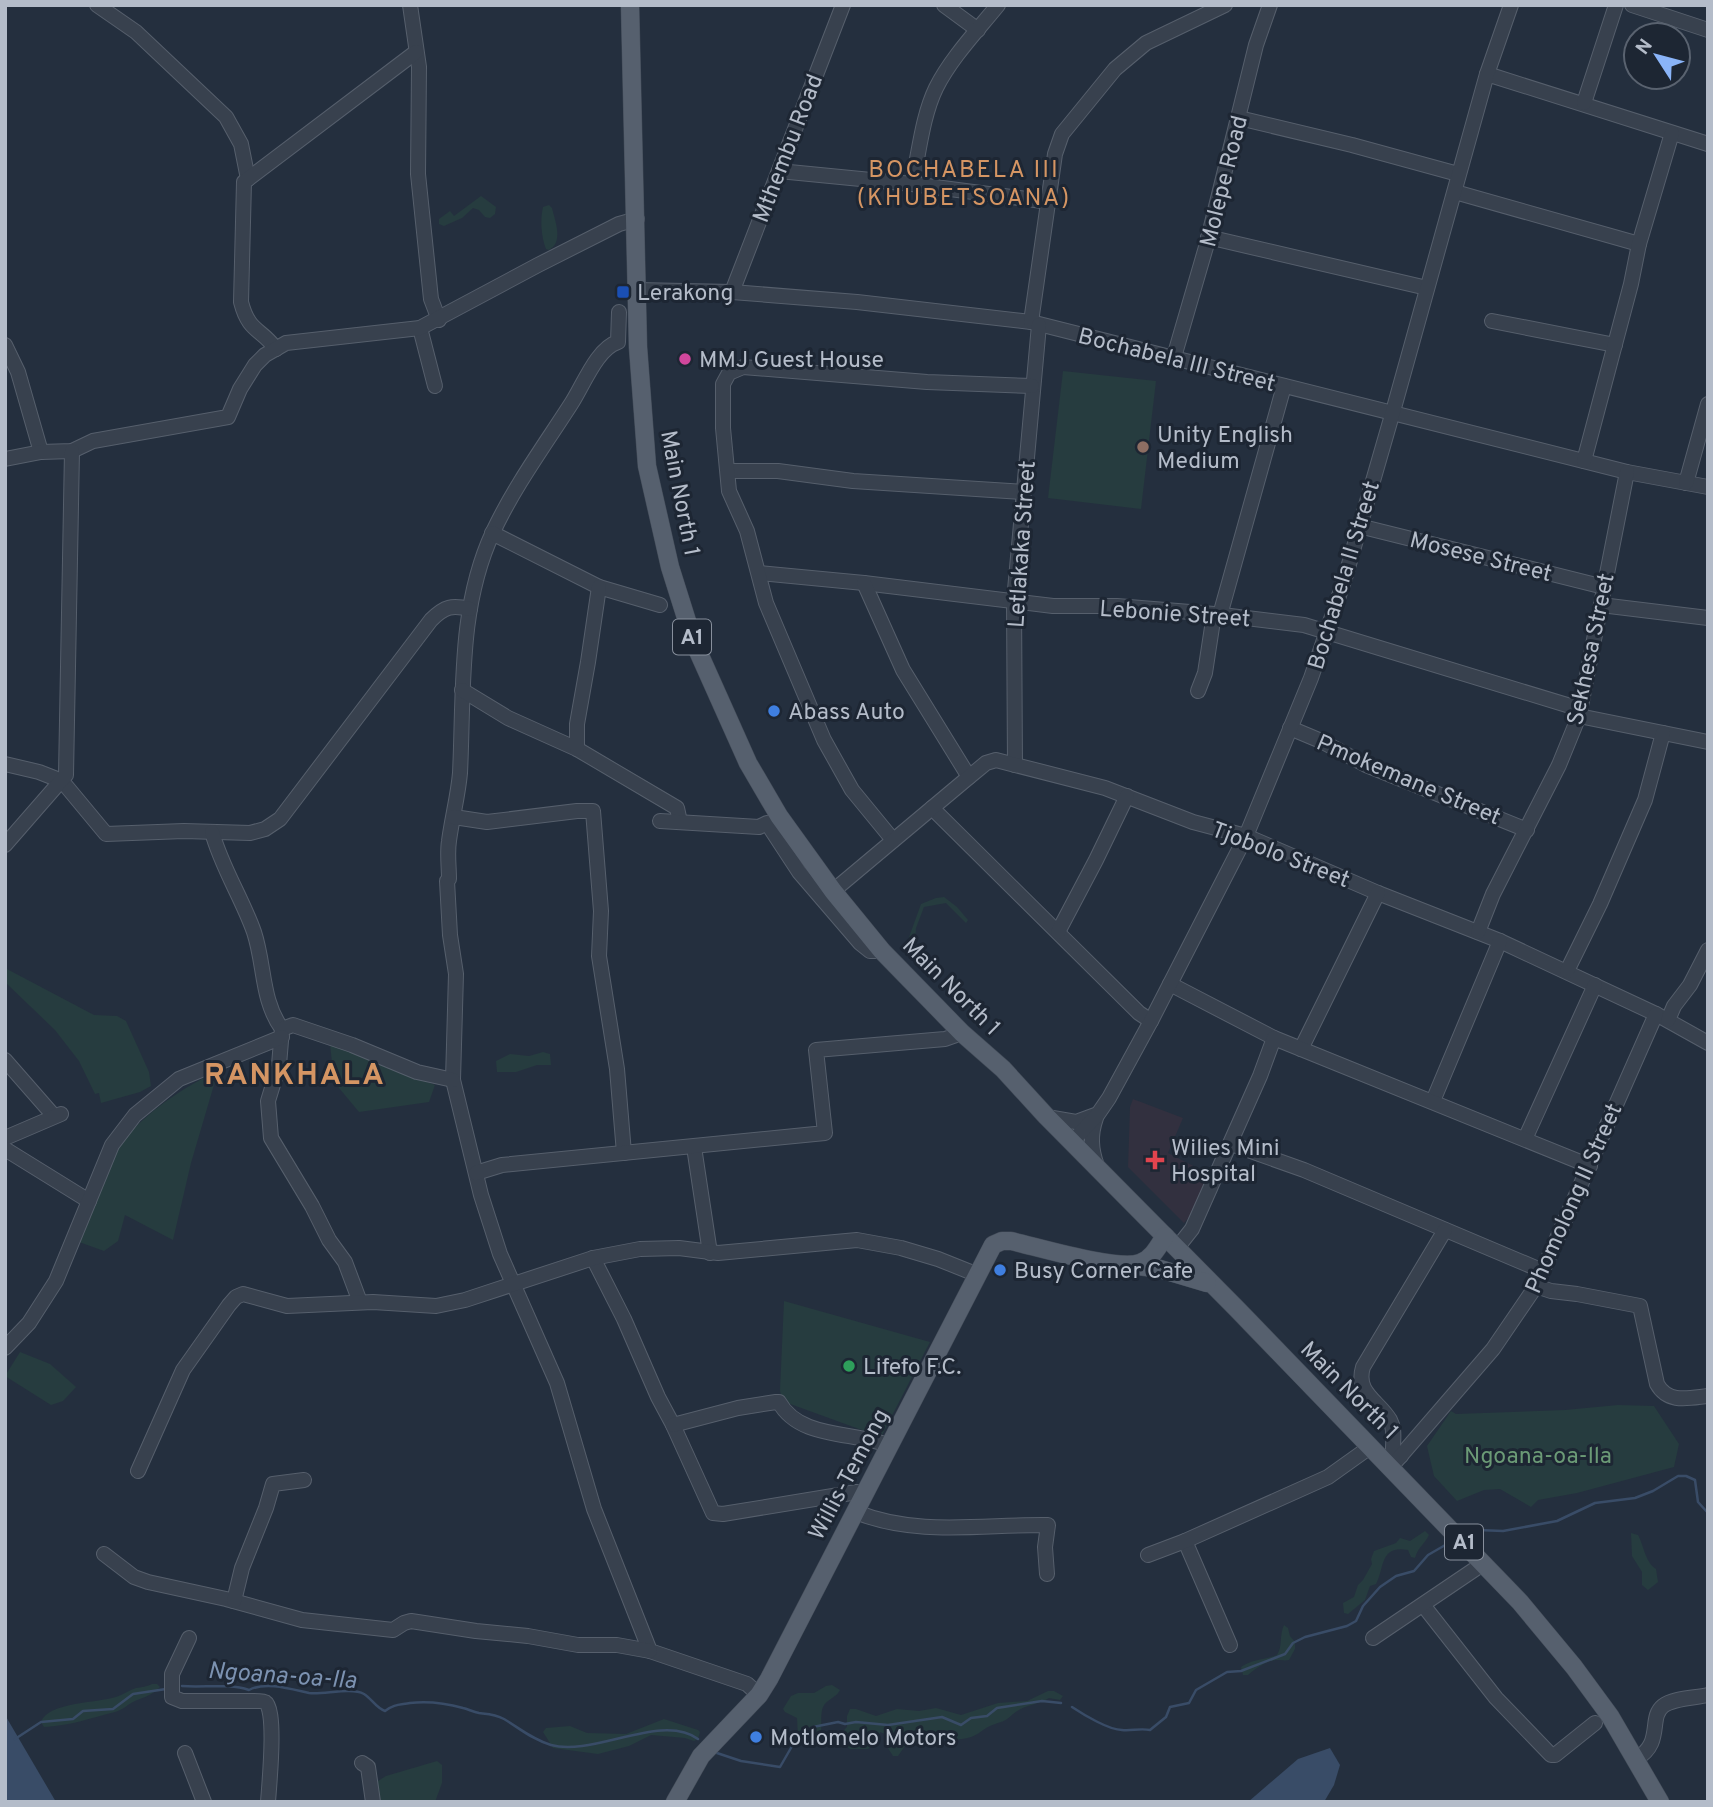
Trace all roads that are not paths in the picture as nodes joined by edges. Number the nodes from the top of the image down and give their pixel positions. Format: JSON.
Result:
{"nodes":[{"id":1,"x":97,"y":5,"type":"edge"},
{"id":2,"x":410,"y":5,"type":"edge"},
{"id":3,"x":630,"y":5,"type":"edge"},
{"id":4,"x":843,"y":5,"type":"edge"},
{"id":5,"x":944,"y":5,"type":"edge"},
{"id":6,"x":998,"y":5,"type":"edge"},
{"id":7,"x":1225,"y":5,"type":"edge"},
{"id":8,"x":1270,"y":5,"type":"edge"},
{"id":9,"x":1511,"y":5,"type":"edge"},
{"id":10,"x":1616,"y":5,"type":"edge"},
{"id":11,"x":1632,"y":5,"type":"edge"},
{"id":12,"x":978,"y":30,"type":"junction"},
{"id":13,"x":1708,"y":30,"type":"edge"},
{"id":14,"x":416,"y":52,"type":"junction"},
{"id":15,"x":1487,"y":74,"type":"junction"},
{"id":16,"x":1584,"y":103,"type":"junction"},
{"id":17,"x":1239,"y":118,"type":"junction"},
{"id":18,"x":1672,"y":133,"type":"junction"},
{"id":19,"x":1708,"y":144,"type":"edge"},
{"id":20,"x":779,"y":171,"type":"junction"},
{"id":21,"x":1458,"y":174,"type":"junction"},
{"id":22,"x":248,"y":179,"type":"junction"},
{"id":23,"x":912,"y":184,"type":"junction"},
{"id":24,"x":1455,"y":192,"type":"junction"},
{"id":25,"x":1050,"y":202,"type":"junction"},
{"id":26,"x":637,"y":219,"type":"junction"},
{"id":27,"x":1208,"y":237,"type":"junction"},
{"id":28,"x":1639,"y":244,"type":"junction"},
{"id":29,"x":1427,"y":288,"type":"junction"},
{"id":30,"x":638,"y":290,"type":"junction"},
{"id":31,"x":732,"y":292,"type":"junction"},
{"id":32,"x":619,"y":312,"type":"dead end"},
{"id":33,"x":439,"y":320,"type":"junction"},
{"id":34,"x":1492,"y":321,"type":"dead end"},
{"id":35,"x":1035,"y":324,"type":"junction"},
{"id":36,"x":420,"y":328,"type":"junction"},
{"id":37,"x":638,"y":331,"type":"junction"},
{"id":38,"x":617,"y":332,"type":"junction"},
{"id":39,"x":5,"y":345,"type":"edge"},
{"id":40,"x":1615,"y":345,"type":"junction"},
{"id":41,"x":276,"y":349,"type":"junction"},
{"id":42,"x":1174,"y":357,"type":"junction"},
{"id":43,"x":435,"y":386,"type":"dead end"},
{"id":44,"x":1032,"y":386,"type":"junction"},
{"id":45,"x":1284,"y":386,"type":"junction"},
{"id":46,"x":1708,"y":404,"type":"edge"},
{"id":47,"x":1392,"y":415,"type":"junction"},
{"id":48,"x":72,"y":451,"type":"junction"},
{"id":49,"x":41,"y":452,"type":"junction"},
{"id":50,"x":5,"y":459,"type":"edge"},
{"id":51,"x":1584,"y":461,"type":"junction"},
{"id":52,"x":729,"y":471,"type":"junction"},
{"id":53,"x":1627,"y":472,"type":"junction"},
{"id":54,"x":1686,"y":483,"type":"junction"},
{"id":55,"x":1708,"y":487,"type":"edge"},
{"id":56,"x":1024,"y":492,"type":"junction"},
{"id":57,"x":1359,"y":526,"type":"junction"},
{"id":58,"x":492,"y":533,"type":"junction"},
{"id":59,"x":759,"y":573,"type":"junction"},
{"id":60,"x":864,"y":583,"type":"junction"},
{"id":61,"x":599,"y":587,"type":"junction"},
{"id":62,"x":1604,"y":587,"type":"junction"},
{"id":63,"x":1014,"y":601,"type":"junction"},
{"id":64,"x":660,"y":605,"type":"dead end"},
{"id":65,"x":1601,"y":605,"type":"junction"},
{"id":66,"x":470,"y":609,"type":"junction"},
{"id":67,"x":1217,"y":614,"type":"junction"},
{"id":68,"x":1708,"y":618,"type":"edge"},
{"id":69,"x":1327,"y":633,"type":"junction"},
{"id":70,"x":462,"y":690,"type":"junction"},
{"id":71,"x":1199,"y":691,"type":"dead end"},
{"id":72,"x":1579,"y":713,"type":"junction"},
{"id":73,"x":1290,"y":728,"type":"junction"},
{"id":74,"x":1663,"y":733,"type":"junction"},
{"id":75,"x":1708,"y":742,"type":"edge"},
{"id":76,"x":577,"y":749,"type":"junction"},
{"id":77,"x":5,"y":764,"type":"edge"},
{"id":78,"x":1015,"y":765,"type":"junction"},
{"id":79,"x":969,"y":777,"type":"junction"},
{"id":80,"x":62,"y":782,"type":"junction"},
{"id":81,"x":1126,"y":796,"type":"junction"},
{"id":82,"x":932,"y":808,"type":"junction"},
{"id":83,"x":454,"y":817,"type":"junction"},
{"id":84,"x":660,"y":821,"type":"dead end"},
{"id":85,"x":680,"y":822,"type":"junction"},
{"id":86,"x":1527,"y":830,"type":"junction"},
{"id":87,"x":212,"y":832,"type":"junction"},
{"id":88,"x":1246,"y":836,"type":"junction"},
{"id":89,"x":893,"y":840,"type":"junction"},
{"id":90,"x":5,"y":845,"type":"edge"},
{"id":91,"x":833,"y":891,"type":"junction"},
{"id":92,"x":1378,"y":893,"type":"junction"},
{"id":93,"x":1058,"y":932,"type":"junction"},
{"id":94,"x":1478,"y":932,"type":"junction"},
{"id":95,"x":1500,"y":941,"type":"junction"},
{"id":96,"x":1708,"y":950,"type":"edge"},
{"id":97,"x":882,"y":951,"type":"junction"},
{"id":98,"x":1567,"y":971,"type":"junction"},
{"id":99,"x":1170,"y":984,"type":"junction"},
{"id":100,"x":1595,"y":985,"type":"junction"},
{"id":101,"x":1662,"y":1017,"type":"junction"},
{"id":102,"x":1151,"y":1021,"type":"junction"},
{"id":103,"x":282,"y":1033,"type":"junction"},
{"id":104,"x":962,"y":1033,"type":"junction"},
{"id":105,"x":1274,"y":1038,"type":"junction"},
{"id":106,"x":1708,"y":1043,"type":"edge"},
{"id":107,"x":1301,"y":1049,"type":"junction"},
{"id":108,"x":5,"y":1060,"type":"edge"},
{"id":109,"x":453,"y":1080,"type":"junction"},
{"id":110,"x":1433,"y":1101,"type":"junction"},
{"id":111,"x":1098,"y":1114,"type":"junction"},
{"id":112,"x":1046,"y":1116,"type":"junction"},
{"id":113,"x":5,"y":1138,"type":"edge"},
{"id":114,"x":1525,"y":1139,"type":"junction"},
{"id":115,"x":1072,"y":1142,"type":"junction"},
{"id":116,"x":1231,"y":1144,"type":"junction"},
{"id":117,"x":694,"y":1147,"type":"junction"},
{"id":118,"x":5,"y":1149,"type":"edge"},
{"id":119,"x":624,"y":1153,"type":"junction"},
{"id":120,"x":1590,"y":1166,"type":"junction"},
{"id":121,"x":1098,"y":1168,"type":"junction"},
{"id":122,"x":476,"y":1173,"type":"junction"},
{"id":123,"x":89,"y":1200,"type":"junction"},
{"id":124,"x":1445,"y":1230,"type":"junction"},
{"id":125,"x":1171,"y":1242,"type":"junction"},
{"id":126,"x":710,"y":1253,"type":"junction"},
{"id":127,"x":593,"y":1258,"type":"junction"},
{"id":128,"x":1132,"y":1265,"type":"junction"},
{"id":129,"x":1543,"y":1271,"type":"junction"},
{"id":130,"x":978,"y":1275,"type":"junction"},
{"id":131,"x":1210,"y":1284,"type":"junction"},
{"id":132,"x":513,"y":1285,"type":"junction"},
{"id":133,"x":1536,"y":1286,"type":"junction"},
{"id":134,"x":360,"y":1302,"type":"junction"},
{"id":135,"x":5,"y":1348,"type":"edge"},
{"id":136,"x":1708,"y":1396,"type":"edge"},
{"id":137,"x":673,"y":1425,"type":"junction"},
{"id":138,"x":890,"y":1446,"type":"junction"},
{"id":139,"x":1370,"y":1447,"type":"junction"},
{"id":140,"x":1396,"y":1462,"type":"junction"},
{"id":141,"x":138,"y":1471,"type":"dead end"},
{"id":142,"x":304,"y":1480,"type":"dead end"},
{"id":143,"x":864,"y":1495,"type":"junction"},
{"id":144,"x":856,"y":1512,"type":"junction"},
{"id":145,"x":1185,"y":1541,"type":"junction"},
{"id":146,"x":104,"y":1554,"type":"dead end"},
{"id":147,"x":1148,"y":1555,"type":"dead end"},
{"id":148,"x":1484,"y":1563,"type":"junction"},
{"id":149,"x":1046,"y":1574,"type":"dead end"},
{"id":150,"x":234,"y":1601,"type":"junction"},
{"id":151,"x":1423,"y":1605,"type":"junction"},
{"id":152,"x":189,"y":1638,"type":"dead end"},
{"id":153,"x":1373,"y":1638,"type":"dead end"},
{"id":154,"x":1230,"y":1645,"type":"dead end"},
{"id":155,"x":650,"y":1651,"type":"junction"},
{"id":156,"x":759,"y":1695,"type":"junction"},
{"id":157,"x":1708,"y":1695,"type":"edge"},
{"id":158,"x":1595,"y":1723,"type":"dead end"},
{"id":159,"x":186,"y":1754,"type":"dead end"},
{"id":160,"x":1636,"y":1759,"type":"junction"},
{"id":161,"x":362,"y":1763,"type":"dead end"},
{"id":162,"x":1655,"y":1801,"type":"edge"},
{"id":163,"x":204,"y":1802,"type":"edge"},
{"id":164,"x":268,"y":1802,"type":"edge"},
{"id":165,"x":373,"y":1802,"type":"edge"},
{"id":166,"x":675,"y":1802,"type":"edge"}],
"edges":[{"from":1,"to":22,"type":"street"},
{"from":2,"to":14,"type":"street"},
{"from":3,"to":26,"type":"main road","name":"Main North 1","number":"A1"},
{"from":4,"to":20,"type":"street","name":"Mthembu Road"},
{"from":5,"to":12,"type":"street"},
{"from":6,"to":12,"type":"street"},
{"from":7,"to":25,"type":"street","name":"Letlakaka Street"},
{"from":8,"to":17,"type":"street","name":"Molepe Road"},
{"from":9,"to":15,"type":"street","name":"Bochabela II Street"},
{"from":10,"to":16,"type":"street"},
{"from":11,"to":13,"type":"street"},
{"from":12,"to":23,"type":"street"},
{"from":14,"to":22,"type":"street"},
{"from":14,"to":33,"type":"street"},
{"from":15,"to":16,"type":"street"},
{"from":15,"to":21,"type":"street","name":"Bochabela II Street"},
{"from":16,"to":18,"type":"street"},
{"from":17,"to":21,"type":"street"},
{"from":17,"to":27,"type":"street","name":"Molepe Road"},
{"from":18,"to":19,"type":"street"},
{"from":18,"to":28,"type":"street"},
{"from":20,"to":23,"type":"street"},
{"from":20,"to":31,"type":"street","name":"Mthembu Road"},
{"from":21,"to":24,"type":"street","name":"Bochabela II Street"},
{"from":22,"to":41,"type":"street"},
{"from":23,"to":25,"type":"street"},
{"from":24,"to":28,"type":"street"},
{"from":24,"to":29,"type":"street","name":"Bochabela II Street"},
{"from":25,"to":35,"type":"street","name":"Letlakaka Street"},
{"from":26,"to":30,"type":"main road","name":"Main North 1","number":"A1"},
{"from":26,"to":33,"type":"street"},
{"from":27,"to":29,"type":"street"},
{"from":27,"to":42,"type":"street","name":"Molepe Road"},
{"from":28,"to":40,"type":"street"},
{"from":29,"to":47,"type":"street","name":"Bochabela II Street"},
{"from":30,"to":31,"type":"street","name":"Bochabela III Street"},
{"from":30,"to":37,"type":"main road","name":"Main North 1","number":"A1"},
{"from":31,"to":35,"type":"street","name":"Bochabela III Street"},
{"from":32,"to":38,"type":"street"},
{"from":33,"to":36,"type":"street"},
{"from":34,"to":40,"type":"street"},
{"from":35,"to":42,"type":"street","name":"Bochabela III Street"},
{"from":35,"to":44,"type":"street","name":"Letlakaka Street"},
{"from":36,"to":41,"type":"street"},
{"from":36,"to":43,"type":"street"},
{"from":37,"to":38,"type":"street"},
{"from":37,"to":91,"type":"main road","name":"Main North 1","number":"A1"},
{"from":38,"to":58,"type":"street"},
{"from":39,"to":49,"type":"street"},
{"from":40,"to":51,"type":"street"},
{"from":41,"to":48,"type":"street"},
{"from":42,"to":45,"type":"street","name":"Bochabela III Street"},
{"from":44,"to":52,"type":"street"},
{"from":44,"to":56,"type":"street","name":"Letlakaka Street"},
{"from":45,"to":47,"type":"street","name":"Bochabela III Street"},
{"from":45,"to":67,"type":"street"},
{"from":46,"to":54,"type":"street"},
{"from":47,"to":51,"type":"street","name":"Bochabela III Street"},
{"from":47,"to":57,"type":"street","name":"Bochabela II Street"},
{"from":48,"to":49,"type":"street"},
{"from":48,"to":80,"type":"street"},
{"from":49,"to":50,"type":"street"},
{"from":51,"to":53,"type":"street","name":"Bochabela III Street"},
{"from":52,"to":56,"type":"street"},
{"from":52,"to":59,"type":"street"},
{"from":53,"to":54,"type":"street","name":"Bochabela III Street"},
{"from":53,"to":62,"type":"street","name":"Sekhesa Street"},
{"from":54,"to":55,"type":"street","name":"Bochabela III Street"},
{"from":56,"to":63,"type":"street","name":"Letlakaka Street"},
{"from":57,"to":62,"type":"street","name":"Mosese Street"},
{"from":57,"to":69,"type":"street","name":"Bochabela II Street"},
{"from":58,"to":61,"type":"street"},
{"from":58,"to":66,"type":"street"},
{"from":59,"to":60,"type":"street","name":"Lebonie Street"},
{"from":59,"to":89,"type":"street"},
{"from":60,"to":63,"type":"street","name":"Lebonie Street"},
{"from":60,"to":79,"type":"street"},
{"from":61,"to":64,"type":"street"},
{"from":61,"to":76,"type":"street"},
{"from":62,"to":65,"type":"street","name":"Sekhesa Street"},
{"from":63,"to":67,"type":"street","name":"Lebonie Street"},
{"from":63,"to":78,"type":"street","name":"Letlakaka Street"},
{"from":65,"to":68,"type":"street"},
{"from":65,"to":72,"type":"street","name":"Sekhesa Street"},
{"from":66,"to":70,"type":"street"},
{"from":66,"to":87,"type":"street"},
{"from":67,"to":69,"type":"street","name":"Lebonie Street"},
{"from":67,"to":71,"type":"street"},
{"from":69,"to":72,"type":"street","name":"Lebonie Street"},
{"from":69,"to":73,"type":"street","name":"Bochabela II Street"},
{"from":70,"to":76,"type":"street"},
{"from":70,"to":83,"type":"street"},
{"from":72,"to":74,"type":"street","name":"Lebonie Street"},
{"from":72,"to":86,"type":"street","name":"Sekhesa Street"},
{"from":73,"to":86,"type":"street","name":"Pmokemane Street"},
{"from":73,"to":88,"type":"street","name":"Bochabela II Street"},
{"from":74,"to":75,"type":"street","name":"Lebonie Street"},
{"from":74,"to":98,"type":"street"},
{"from":76,"to":85,"type":"street"},
{"from":77,"to":80,"type":"street"},
{"from":78,"to":79,"type":"street","name":"Tjobolo Street"},
{"from":78,"to":81,"type":"street","name":"Tjobolo Street"},
{"from":79,"to":82,"type":"street","name":"Tjobolo Street"},
{"from":80,"to":87,"type":"street"},
{"from":80,"to":90,"type":"street"},
{"from":81,"to":88,"type":"street","name":"Tjobolo Street"},
{"from":81,"to":93,"type":"street"},
{"from":82,"to":89,"type":"street","name":"Tjobolo Street"},
{"from":82,"to":93,"type":"street"},
{"from":83,"to":109,"type":"street"},
{"from":83,"to":119,"type":"street"},
{"from":84,"to":85,"type":"street"},
{"from":85,"to":97,"type":"street"},
{"from":86,"to":94,"type":"street","name":"Sekhesa Street"},
{"from":87,"to":103,"type":"street"},
{"from":88,"to":92,"type":"street","name":"Tjobolo Street"},
{"from":88,"to":99,"type":"street","name":"Bochabela II Street"},
{"from":89,"to":91,"type":"street","name":"Tjobolo Street"},
{"from":91,"to":97,"type":"main road","name":"Main North 1","number":"A1"},
{"from":92,"to":94,"type":"street","name":"Tjobolo Street"},
{"from":92,"to":107,"type":"street"},
{"from":93,"to":102,"type":"street"},
{"from":94,"to":95,"type":"street","name":"Tjobolo Street"},
{"from":95,"to":98,"type":"street","name":"Tjobolo Street"},
{"from":95,"to":110,"type":"street"},
{"from":96,"to":101,"type":"street","name":"Phomolong II Street"},
{"from":97,"to":104,"type":"main road","name":"Main North 1","number":"A1"},
{"from":98,"to":100,"type":"street","name":"Tjobolo Street"},
{"from":99,"to":102,"type":"street","name":"Bochabela II Street"},
{"from":99,"to":105,"type":"street"},
{"from":100,"to":101,"type":"street","name":"Tjobolo Street"},
{"from":100,"to":114,"type":"street"},
{"from":101,"to":106,"type":"street","name":"Tjobolo Street"},
{"from":101,"to":120,"type":"street","name":"Phomolong II Street"},
{"from":102,"to":111,"type":"street","name":"Bochabela II Street"},
{"from":103,"to":109,"type":"street"},
{"from":103,"to":123,"type":"street"},
{"from":103,"to":134,"type":"street"},
{"from":104,"to":112,"type":"main road","name":"Main North 1","number":"A1"},
{"from":104,"to":117,"type":"street"},
{"from":105,"to":107,"type":"street"},
{"from":105,"to":116,"type":"street"},
{"from":107,"to":110,"type":"street"},
{"from":108,"to":113,"type":"street"},
{"from":109,"to":122,"type":"street"},
{"from":110,"to":114,"type":"street"},
{"from":111,"to":112,"type":"street"},
{"from":111,"to":115,"type":"street","name":"Bochabela II Street"},
{"from":111,"to":121,"type":"street","name":"Bochabela II Street"},
{"from":112,"to":115,"type":"main road","name":"Main North 1","number":"A1"},
{"from":114,"to":120,"type":"street"},
{"from":115,"to":121,"type":"main road","name":"Main North 1","number":"A1"},
{"from":116,"to":124,"type":"street"},
{"from":116,"to":125,"type":"street"},
{"from":117,"to":119,"type":"street"},
{"from":117,"to":126,"type":"street"},
{"from":118,"to":123,"type":"street"},
{"from":119,"to":122,"type":"street"},
{"from":120,"to":129,"type":"street","name":"Phomolong II Street"},
{"from":121,"to":125,"type":"main road","name":"Main North 1","number":"A1"},
{"from":122,"to":132,"type":"street"},
{"from":123,"to":135,"type":"street"},
{"from":124,"to":129,"type":"street"},
{"from":124,"to":140,"type":"street"},
{"from":125,"to":128,"type":"main road"},
{"from":125,"to":131,"type":"main road","name":"Main North 1","number":"A1"},
{"from":126,"to":127,"type":"street"},
{"from":126,"to":130,"type":"street"},
{"from":127,"to":132,"type":"street"},
{"from":127,"to":137,"type":"street"},
{"from":128,"to":130,"type":"main road","name":"Willis-Temong"},
{"from":128,"to":131,"type":"main road"},
{"from":129,"to":133,"type":"street","name":"Phomolong II Street"},
{"from":130,"to":138,"type":"main road","name":"Willis-Temong"},
{"from":131,"to":139,"type":"main road","name":"Main North 1","number":"A1"},
{"from":132,"to":134,"type":"street"},
{"from":132,"to":155,"type":"street"},
{"from":133,"to":136,"type":"street"},
{"from":133,"to":140,"type":"street","name":"Phomolong II Street"},
{"from":134,"to":141,"type":"street"},
{"from":137,"to":138,"type":"street"},
{"from":137,"to":143,"type":"street"},
{"from":138,"to":143,"type":"main road","name":"Willis-Temong"},
{"from":139,"to":140,"type":"main road","name":"Main North 1","number":"A1"},
{"from":139,"to":145,"type":"street"},
{"from":140,"to":148,"type":"main road","name":"Main North 1","number":"A1"},
{"from":142,"to":150,"type":"street"},
{"from":143,"to":144,"type":"main road","name":"Willis-Temong"},
{"from":144,"to":149,"type":"street"},
{"from":144,"to":156,"type":"main road","name":"Willis-Temong"},
{"from":145,"to":147,"type":"street"},
{"from":145,"to":154,"type":"street"},
{"from":146,"to":150,"type":"street"},
{"from":148,"to":151,"type":"street"},
{"from":148,"to":160,"type":"main road","name":"Main North 1","number":"A1"},
{"from":150,"to":155,"type":"street"},
{"from":151,"to":153,"type":"street"},
{"from":151,"to":158,"type":"street"},
{"from":152,"to":164,"type":"street"},
{"from":155,"to":156,"type":"street"},
{"from":156,"to":166,"type":"main road","name":"Willis-Temong"},
{"from":157,"to":160,"type":"street"},
{"from":159,"to":163,"type":"street"},
{"from":160,"to":162,"type":"main road","name":"Main North 1","number":"A1"},
{"from":161,"to":165,"type":"street"}]}
